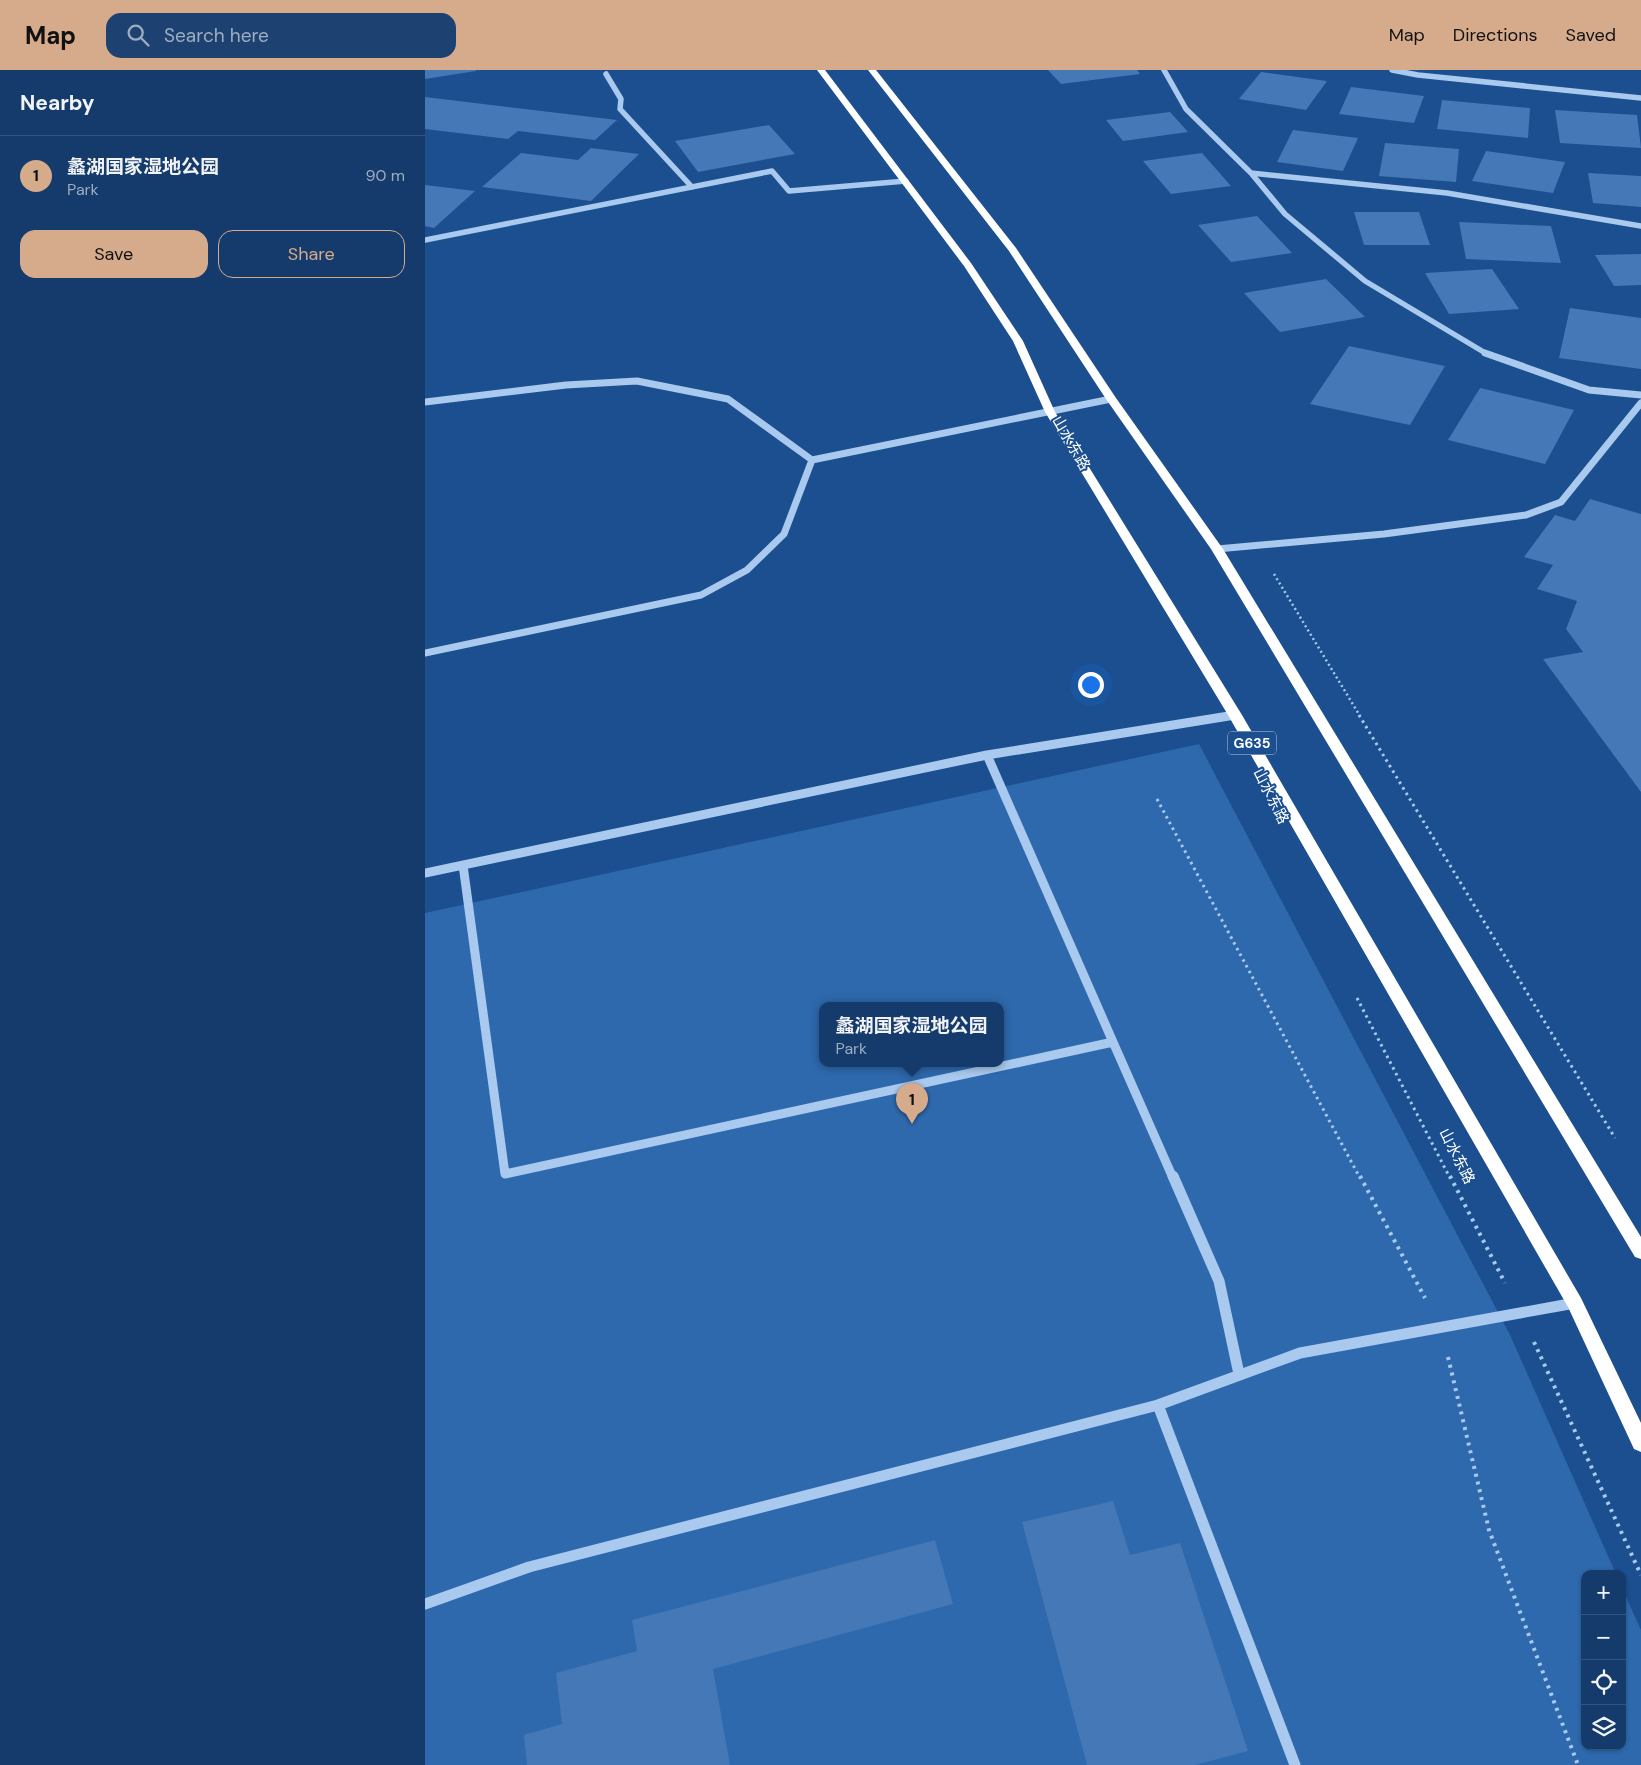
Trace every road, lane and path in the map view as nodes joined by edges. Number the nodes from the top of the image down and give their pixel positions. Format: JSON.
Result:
{"nodes":[{"id":1,"x":821,"y":70,"type":"edge"},
{"id":2,"x":872,"y":70,"type":"edge"},
{"id":3,"x":1165,"y":70,"type":"edge"},
{"id":4,"x":1392,"y":70,"type":"edge"},
{"id":5,"x":606,"y":74,"type":"dead end"},
{"id":6,"x":1641,"y":98,"type":"edge"},
{"id":7,"x":1251,"y":173,"type":"junction"},
{"id":8,"x":906,"y":182,"type":"junction"},
{"id":9,"x":693,"y":187,"type":"junction"},
{"id":10,"x":1641,"y":226,"type":"edge"},
{"id":11,"x":425,"y":240,"type":"edge"},
{"id":12,"x":1641,"y":395,"type":"edge"},
{"id":13,"x":1111,"y":399,"type":"junction"},
{"id":14,"x":425,"y":402,"type":"edge"},
{"id":15,"x":1641,"y":403,"type":"edge"},
{"id":16,"x":1050,"y":412,"type":"junction"},
{"id":17,"x":812,"y":460,"type":"junction"},
{"id":18,"x":1217,"y":549,"type":"junction"},
{"id":19,"x":425,"y":653,"type":"edge"},
{"id":20,"x":1235,"y":715,"type":"junction"},
{"id":21,"x":987,"y":755,"type":"junction"},
{"id":22,"x":1157,"y":799,"type":"dead end"},
{"id":23,"x":463,"y":865,"type":"junction"},
{"id":24,"x":425,"y":873,"type":"edge"},
{"id":25,"x":1355,"y":994,"type":"dead end"},
{"id":26,"x":1113,"y":1042,"type":"junction"},
{"id":27,"x":1004,"y":1066,"type":"edge"},
{"id":28,"x":998,"y":1067,"type":"edge"},
{"id":29,"x":1641,"y":1252,"type":"edge"},
{"id":30,"x":1575,"y":1303,"type":"junction"},
{"id":31,"x":1521,"y":1313,"type":"junction"},
{"id":32,"x":1441,"y":1328,"type":"junction"},
{"id":33,"x":1239,"y":1374,"type":"junction"},
{"id":34,"x":1158,"y":1405,"type":"junction"},
{"id":35,"x":1641,"y":1443,"type":"edge"},
{"id":36,"x":1641,"y":1575,"type":"edge"},
{"id":37,"x":425,"y":1604,"type":"edge"},
{"id":38,"x":1295,"y":1765,"type":"edge"},
{"id":39,"x":1578,"y":1765,"type":"edge"}],
"edges":[{"from":1,"to":8,"type":"highway","name":"山水东路","number":"G635"},
{"from":2,"to":13,"type":"highway"},
{"from":3,"to":7,"type":"street"},
{"from":4,"to":6,"type":"street"},
{"from":5,"to":9,"type":"street"},
{"from":7,"to":10,"type":"street"},
{"from":7,"to":12,"type":"street"},
{"from":8,"to":9,"type":"lane"},
{"from":8,"to":16,"type":"highway","name":"山水东路","number":"G635"},
{"from":9,"to":11,"type":"lane"},
{"from":13,"to":16,"type":"street"},
{"from":13,"to":18,"type":"highway"},
{"from":14,"to":17,"type":"street"},
{"from":15,"to":18,"type":"street"},
{"from":16,"to":17,"type":"street"},
{"from":16,"to":20,"type":"highway","name":"山水东路","number":"G635"},
{"from":17,"to":19,"type":"street"},
{"from":18,"to":29,"type":"highway"},
{"from":20,"to":21,"type":"street"},
{"from":20,"to":30,"type":"highway","name":"山水东路","number":"G635"},
{"from":21,"to":23,"type":"street"},
{"from":21,"to":26,"type":"street"},
{"from":22,"to":32,"type":"path"},
{"from":23,"to":24,"type":"street"},
{"from":23,"to":28,"type":"street"},
{"from":25,"to":31,"type":"path","name":"山水东路"},
{"from":26,"to":27,"type":"street"},
{"from":26,"to":33,"type":"street"},
{"from":30,"to":31,"type":"lane"},
{"from":30,"to":35,"type":"highway","name":"山水东路","number":"G635"},
{"from":31,"to":32,"type":"lane"},
{"from":31,"to":36,"type":"path","name":"山水东路"},
{"from":32,"to":33,"type":"lane"},
{"from":32,"to":39,"type":"path"},
{"from":33,"to":34,"type":"lane"},
{"from":34,"to":37,"type":"lane"},
{"from":34,"to":38,"type":"lane"}]}
